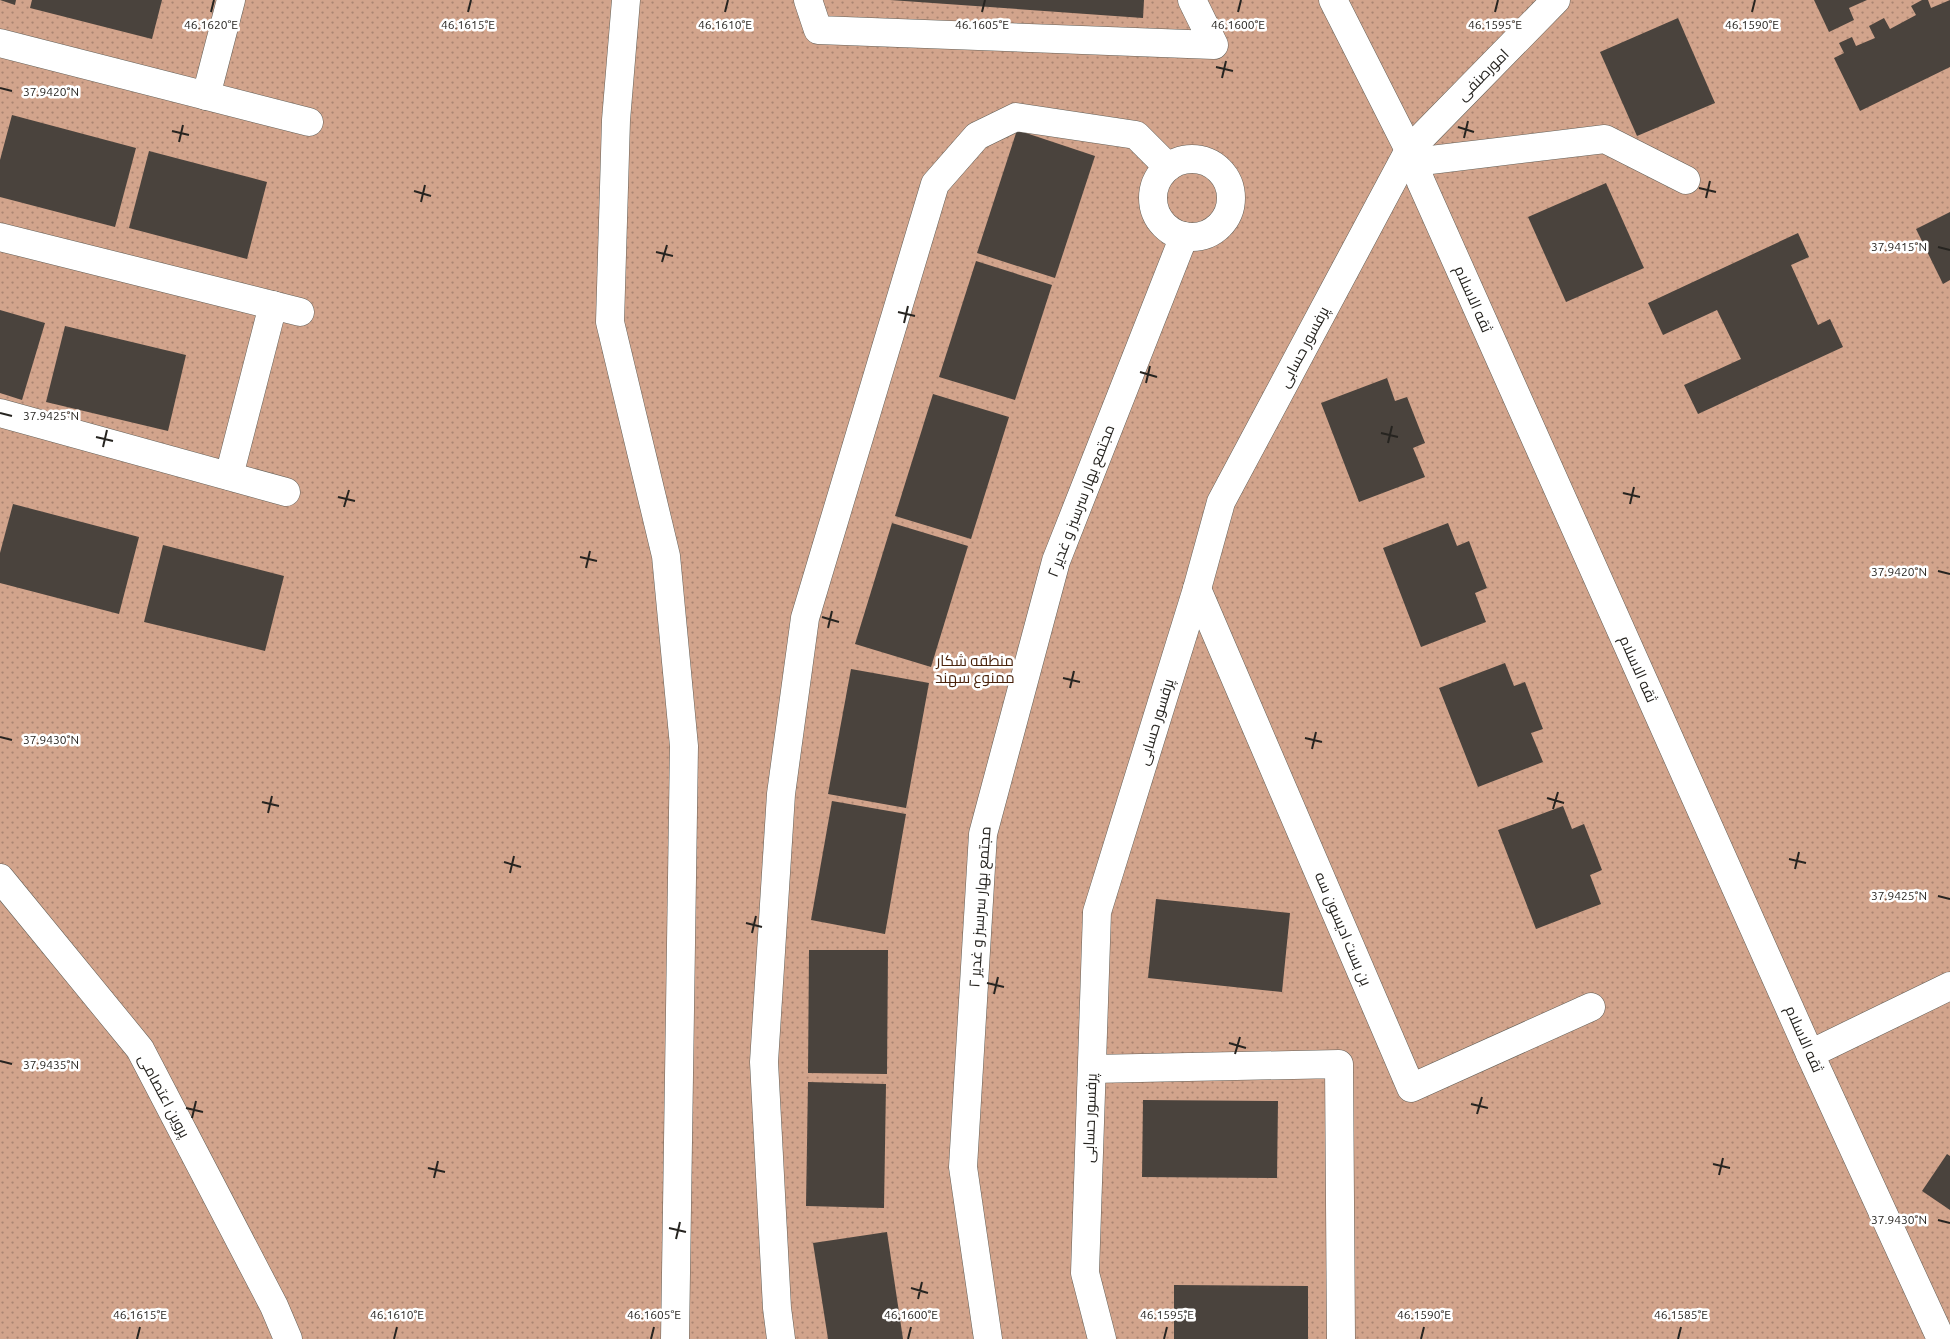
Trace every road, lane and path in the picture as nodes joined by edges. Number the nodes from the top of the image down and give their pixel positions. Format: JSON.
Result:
{"nodes":[{"id":1,"x":231,"y":0,"type":"edge"},
{"id":2,"x":626,"y":0,"type":"edge"},
{"id":3,"x":808,"y":0,"type":"edge"},
{"id":4,"x":1192,"y":0,"type":"edge"},
{"id":5,"x":1333,"y":0,"type":"edge"},
{"id":6,"x":1556,"y":0,"type":"edge"},
{"id":7,"x":0,"y":43,"type":"edge"},
{"id":8,"x":206,"y":96,"type":"junction"},
{"id":9,"x":309,"y":122,"type":"dead end"},
{"id":10,"x":1411,"y":156,"type":"junction"},
{"id":11,"x":1168,"y":167,"type":"junction"},
{"id":12,"x":1686,"y":180,"type":"dead end"},
{"id":13,"x":1184,"y":236,"type":"junction"},
{"id":14,"x":0,"y":237,"type":"edge"},
{"id":15,"x":273,"y":306,"type":"junction"},
{"id":16,"x":300,"y":312,"type":"dead end"},
{"id":17,"x":0,"y":412,"type":"edge"},
{"id":18,"x":229,"y":476,"type":"junction"},
{"id":19,"x":286,"y":492,"type":"dead end"},
{"id":20,"x":1197,"y":588,"type":"junction"},
{"id":21,"x":0,"y":878,"type":"edge"},
{"id":22,"x":1950,"y":986,"type":"edge"},
{"id":23,"x":1591,"y":1007,"type":"dead end"},
{"id":24,"x":1810,"y":1054,"type":"junction"},
{"id":25,"x":1092,"y":1069,"type":"junction"},
{"id":26,"x":288,"y":1339,"type":"edge"},
{"id":27,"x":675,"y":1339,"type":"edge"},
{"id":28,"x":781,"y":1339,"type":"edge"},
{"id":29,"x":988,"y":1339,"type":"edge"},
{"id":30,"x":1102,"y":1339,"type":"edge"},
{"id":31,"x":1341,"y":1339,"type":"edge"},
{"id":32,"x":1941,"y":1339,"type":"edge"}],
"edges":[{"from":1,"to":8,"type":"street"},
{"from":2,"to":27,"type":"street"},
{"from":3,"to":4,"type":"street"},
{"from":5,"to":10,"type":"street","name":"ثقه الاسلام"},
{"from":6,"to":10,"type":"street","name":"امورصنفی"},
{"from":7,"to":8,"type":"street"},
{"from":8,"to":9,"type":"street"},
{"from":10,"to":12,"type":"street"},
{"from":10,"to":20,"type":"street","name":"پرفسور حسابی"},
{"from":10,"to":24,"type":"street","name":"ثقه الاسلام"},
{"from":11,"to":13,"type":"street"},
{"from":11,"to":13,"type":"street"},
{"from":11,"to":28,"type":"street"},
{"from":13,"to":29,"type":"street","name":"مجتمع بهار سرسبز و غدیر ۲"},
{"from":14,"to":15,"type":"street"},
{"from":15,"to":16,"type":"street"},
{"from":15,"to":18,"type":"street"},
{"from":17,"to":18,"type":"street"},
{"from":18,"to":19,"type":"street"},
{"from":20,"to":23,"type":"street","name":"بن بست ادیسون سه"},
{"from":20,"to":25,"type":"street","name":"پرفسور حسابی"},
{"from":21,"to":26,"type":"street","name":"پروین اعتصامی"},
{"from":22,"to":24,"type":"street"},
{"from":24,"to":32,"type":"street","name":"ثقه الاسلام"},
{"from":25,"to":30,"type":"street","name":"پرفسور حسابی"},
{"from":25,"to":31,"type":"street"}]}
